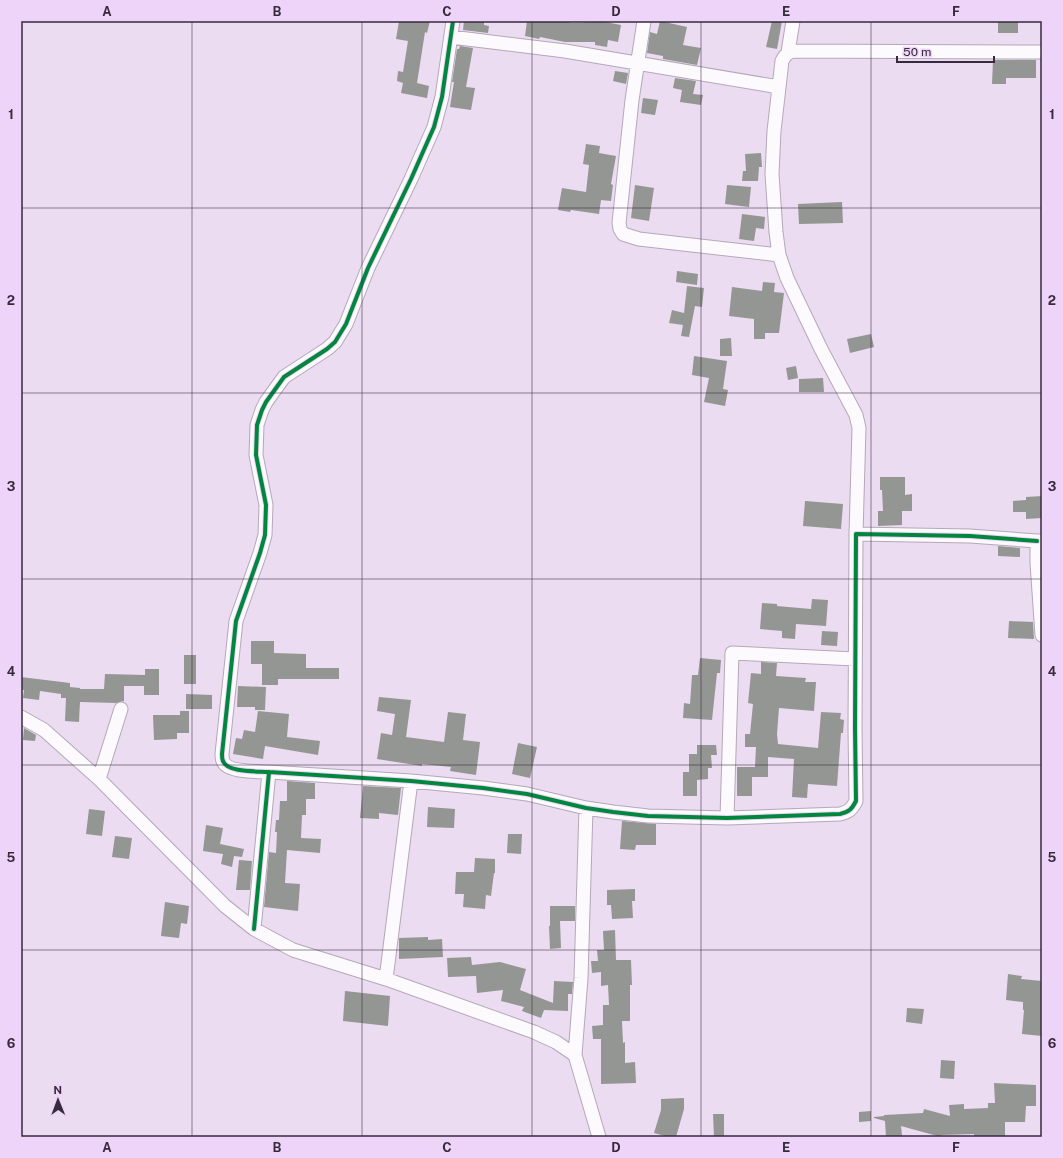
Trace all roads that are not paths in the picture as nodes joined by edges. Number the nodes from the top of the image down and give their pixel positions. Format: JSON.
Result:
{"nodes":[{"id":1,"x":453,"y":21,"type":"edge"},
{"id":2,"x":644,"y":21,"type":"edge"},
{"id":3,"x":793,"y":21,"type":"edge"},
{"id":4,"x":451,"y":37,"type":"junction"},
{"id":5,"x":788,"y":52,"type":"junction"},
{"id":6,"x":1042,"y":52,"type":"edge"},
{"id":7,"x":638,"y":64,"type":"junction"},
{"id":8,"x":779,"y":87,"type":"junction"},
{"id":9,"x":779,"y":255,"type":"junction"},
{"id":10,"x":856,"y":534,"type":"junction"},
{"id":11,"x":1040,"y":541,"type":"edge"},
{"id":12,"x":1042,"y":635,"type":"edge"},
{"id":13,"x":855,"y":659,"type":"junction"},
{"id":14,"x":122,"y":709,"type":"dead end"},
{"id":15,"x":21,"y":717,"type":"edge"},
{"id":16,"x":269,"y":772,"type":"junction"},
{"id":17,"x":99,"y":779,"type":"junction"},
{"id":18,"x":411,"y":780,"type":"junction"},
{"id":19,"x":586,"y":808,"type":"junction"},
{"id":20,"x":727,"y":818,"type":"junction"},
{"id":21,"x":254,"y":929,"type":"junction"},
{"id":22,"x":386,"y":979,"type":"junction"},
{"id":23,"x":575,"y":1054,"type":"junction"},
{"id":24,"x":599,"y":1137,"type":"edge"}],
"edges":[{"from":1,"to":4,"type":"street"},
{"from":2,"to":7,"type":"street"},
{"from":3,"to":5,"type":"street"},
{"from":4,"to":7,"type":"street"},
{"from":4,"to":16,"type":"street"},
{"from":5,"to":6,"type":"street"},
{"from":5,"to":8,"type":"street"},
{"from":7,"to":8,"type":"street"},
{"from":7,"to":9,"type":"street"},
{"from":8,"to":9,"type":"street"},
{"from":9,"to":10,"type":"street"},
{"from":10,"to":11,"type":"street"},
{"from":10,"to":13,"type":"street"},
{"from":11,"to":12,"type":"street"},
{"from":13,"to":20,"type":"street"},
{"from":13,"to":20,"type":"street"},
{"from":14,"to":17,"type":"street"},
{"from":15,"to":17,"type":"street"},
{"from":16,"to":18,"type":"street"},
{"from":16,"to":21,"type":"street"},
{"from":17,"to":21,"type":"street"},
{"from":18,"to":19,"type":"street"},
{"from":18,"to":22,"type":"street"},
{"from":19,"to":20,"type":"street"},
{"from":19,"to":23,"type":"street"},
{"from":21,"to":22,"type":"street"},
{"from":22,"to":23,"type":"street"},
{"from":23,"to":24,"type":"street"}]}
